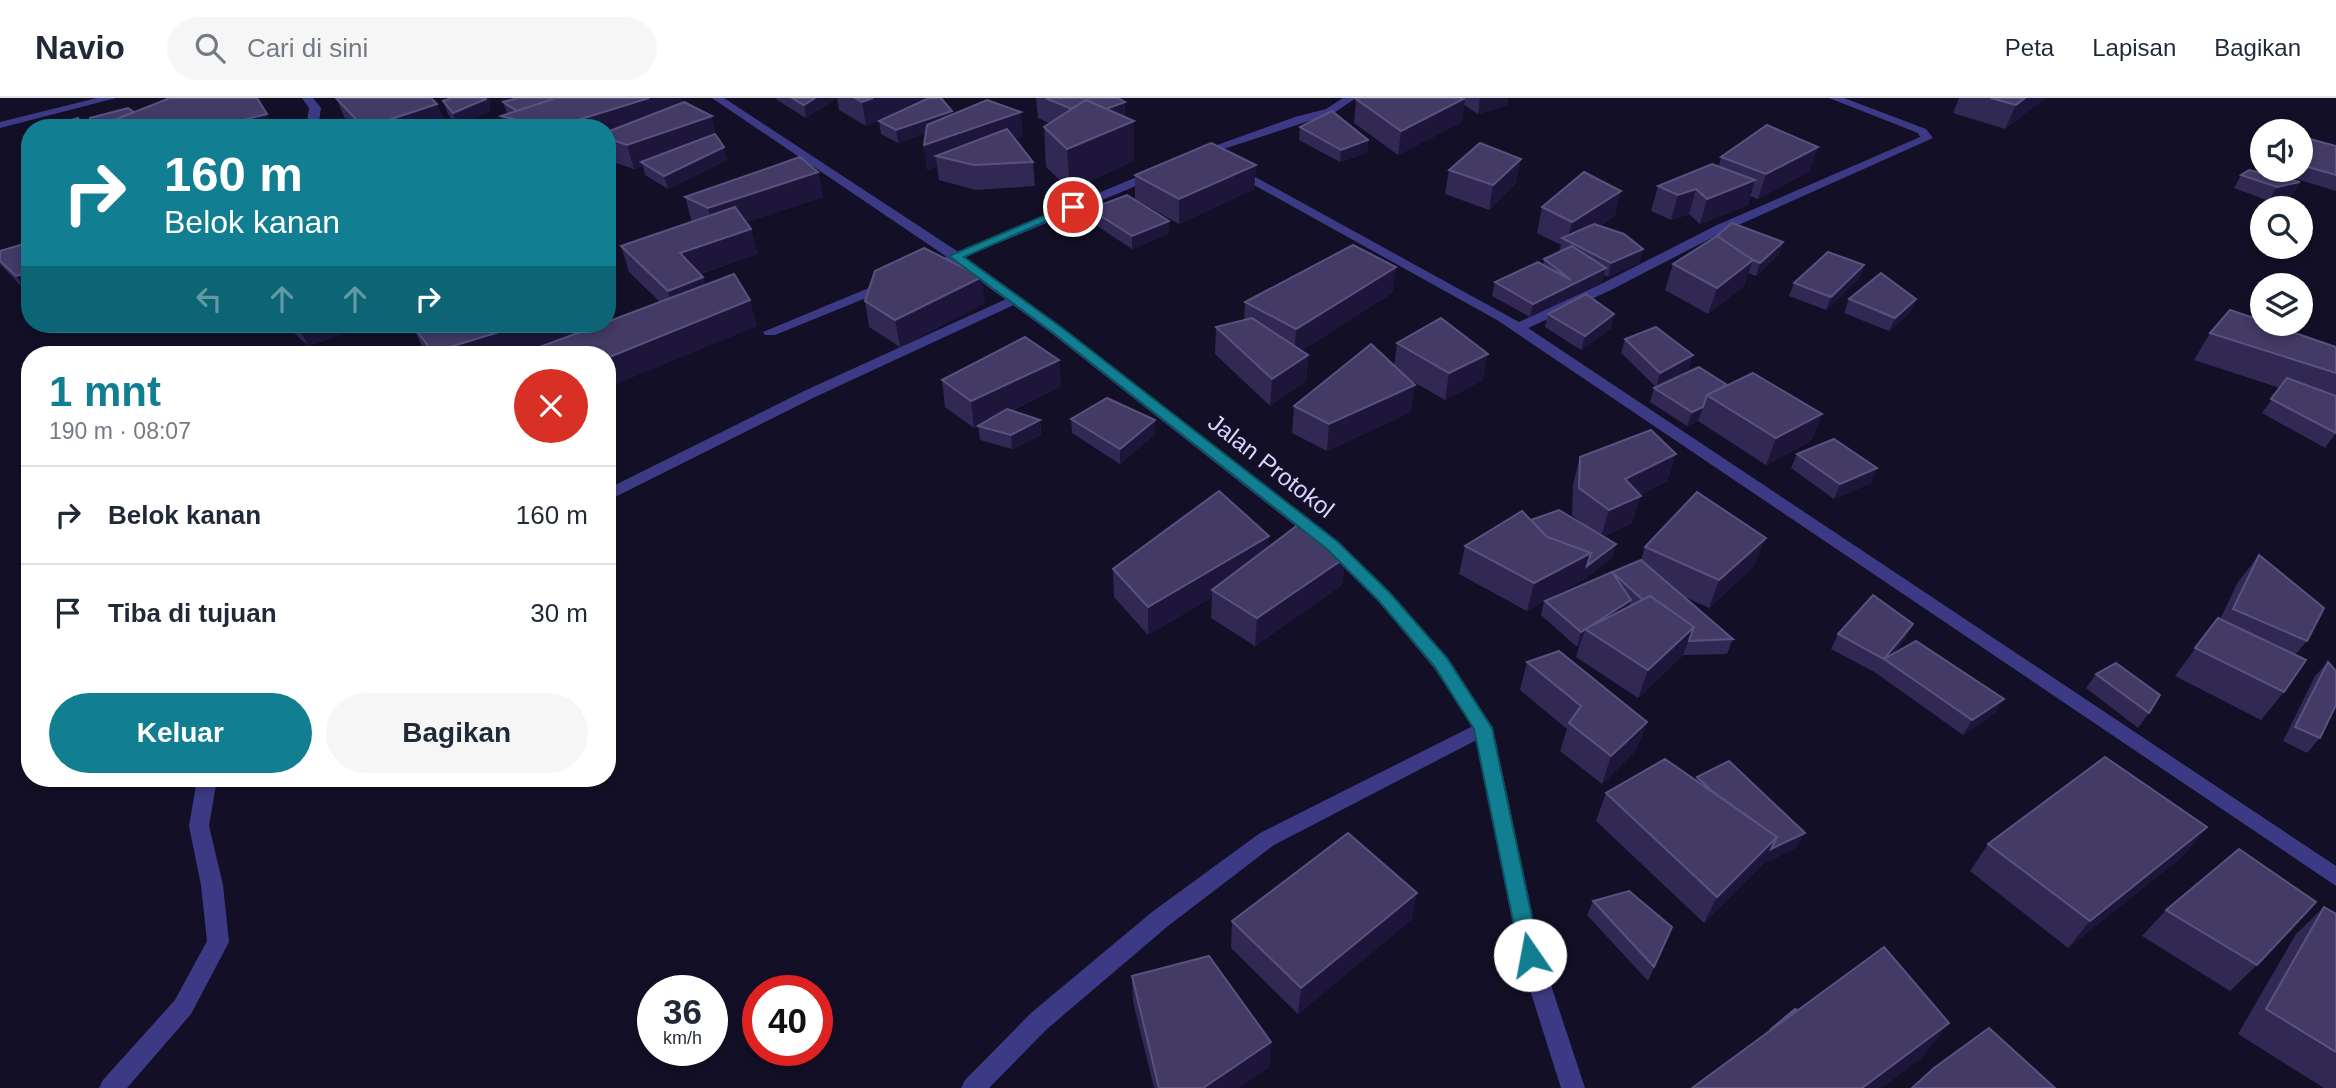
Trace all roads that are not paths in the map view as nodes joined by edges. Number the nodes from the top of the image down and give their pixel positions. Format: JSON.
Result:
{"nodes":[{"id":1,"x":111,"y":98,"type":"edge"},
{"id":2,"x":307,"y":98,"type":"edge"},
{"id":3,"x":717,"y":98,"type":"edge"},
{"id":4,"x":1351,"y":98,"type":"edge"},
{"id":5,"x":1834,"y":98,"type":"edge"},
{"id":6,"x":25,"y":119,"type":"edge"},
{"id":7,"x":313,"y":119,"type":"edge"},
{"id":8,"x":21,"y":120,"type":"edge"},
{"id":9,"x":0,"y":125,"type":"edge"},
{"id":10,"x":1166,"y":169,"type":"edge"},
{"id":11,"x":955,"y":256,"type":"junction"},
{"id":12,"x":1015,"y":299,"type":"junction"},
{"id":13,"x":1519,"y":327,"type":"junction"},
{"id":14,"x":770,"y":332,"type":"dead end"},
{"id":15,"x":616,"y":491,"type":"edge"},
{"id":16,"x":1483,"y":728,"type":"junction"},
{"id":17,"x":206,"y":787,"type":"edge"},
{"id":18,"x":2336,"y":877,"type":"edge"},
{"id":19,"x":111,"y":1088,"type":"edge"},
{"id":20,"x":973,"y":1088,"type":"edge"},
{"id":21,"x":1573,"y":1088,"type":"edge"}],
"edges":[{"from":1,"to":6,"type":"street"},
{"from":2,"to":7,"type":"street"},
{"from":3,"to":11,"type":"street","name":"Jalan Protokol"},
{"from":4,"to":13,"type":"street"},
{"from":5,"to":13,"type":"street"},
{"from":8,"to":9,"type":"street"},
{"from":10,"to":11,"type":"street"},
{"from":11,"to":12,"type":"street","name":"Jalan Protokol"},
{"from":11,"to":14,"type":"street"},
{"from":12,"to":15,"type":"street"},
{"from":12,"to":16,"type":"street","name":"Jalan Protokol"},
{"from":13,"to":18,"type":"street"},
{"from":16,"to":20,"type":"street"},
{"from":16,"to":21,"type":"street","name":"Jalan Protokol"},
{"from":17,"to":19,"type":"street"}]}
